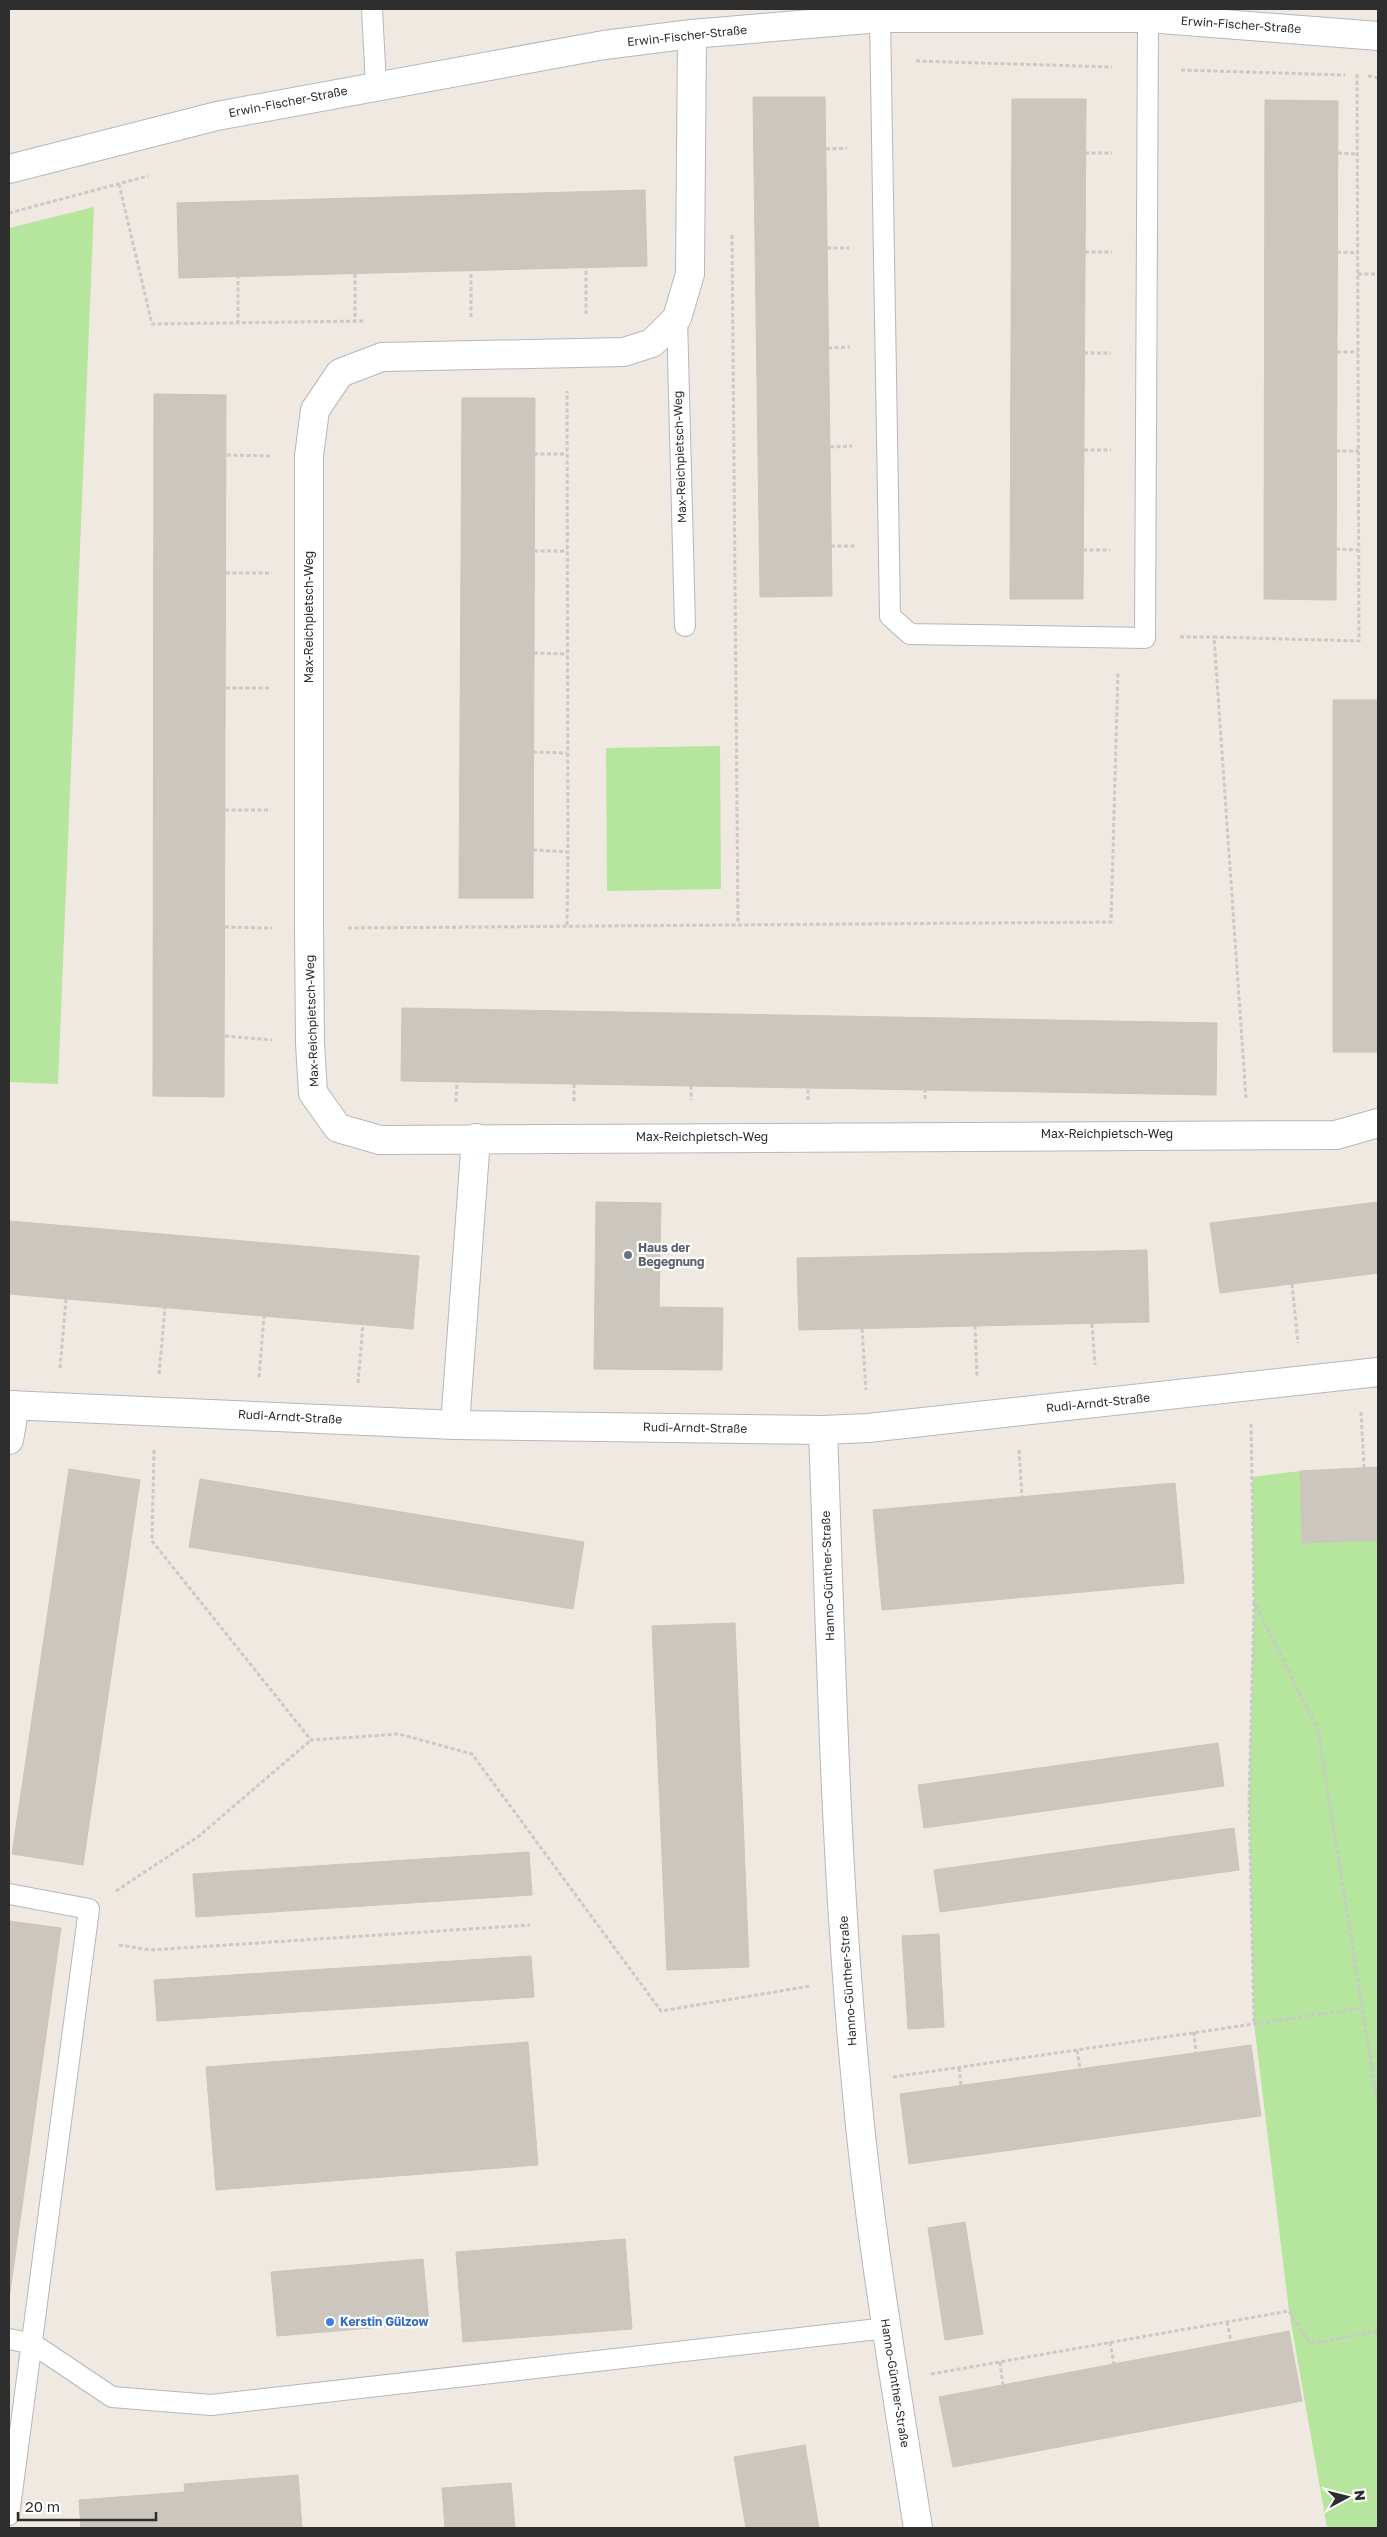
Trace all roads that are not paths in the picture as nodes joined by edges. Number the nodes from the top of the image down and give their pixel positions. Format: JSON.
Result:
{"nodes":[{"id":1,"x":372,"y":9,"type":"edge"},
{"id":2,"x":880,"y":18,"type":"junction"},
{"id":3,"x":1148,"y":18,"type":"junction"},
{"id":4,"x":692,"y":34,"type":"junction"},
{"id":5,"x":1368,"y":35,"type":"edge"},
{"id":6,"x":376,"y":85,"type":"junction"},
{"id":7,"x":9,"y":169,"type":"edge"},
{"id":8,"x":676,"y":318,"type":"junction"},
{"id":9,"x":685,"y":626,"type":"dead end"},
{"id":10,"x":1378,"y":1123,"type":"edge"},
{"id":11,"x":476,"y":1138,"type":"junction"},
{"id":12,"x":1368,"y":1373,"type":"edge"},
{"id":13,"x":12,"y":1405,"type":"edge"},
{"id":14,"x":455,"y":1425,"type":"junction"},
{"id":15,"x":823,"y":1430,"type":"junction"},
{"id":16,"x":9,"y":1440,"type":"edge"},
{"id":17,"x":9,"y":1894,"type":"edge"},
{"id":18,"x":887,"y":2328,"type":"junction"},
{"id":19,"x":9,"y":2339,"type":"edge"},
{"id":20,"x":33,"y":2344,"type":"junction"},
{"id":21,"x":9,"y":2514,"type":"edge"},
{"id":22,"x":918,"y":2528,"type":"edge"}],
"edges":[{"from":1,"to":6,"type":"lane"},
{"from":2,"to":3,"type":"street","name":"Erwin-Fischer-Straße"},
{"from":2,"to":3,"type":"lane"},
{"from":2,"to":4,"type":"street","name":"Erwin-Fischer-Straße"},
{"from":3,"to":5,"type":"street","name":"Erwin-Fischer-Straße"},
{"from":4,"to":6,"type":"street","name":"Erwin-Fischer-Straße"},
{"from":4,"to":8,"type":"street","name":"Max-Reichpietsch-Weg"},
{"from":6,"to":7,"type":"street","name":"Erwin-Fischer-Straße"},
{"from":8,"to":9,"type":"lane","name":"Max-Reichpietsch-Weg"},
{"from":8,"to":11,"type":"street","name":"Max-Reichpietsch-Weg"},
{"from":10,"to":11,"type":"street","name":"Max-Reichpietsch-Weg"},
{"from":11,"to":14,"type":"street"},
{"from":12,"to":15,"type":"street","name":"Rudi-Arndt-Straße"},
{"from":13,"to":14,"type":"street","name":"Rudi-Arndt-Straße"},
{"from":13,"to":16,"type":"street"},
{"from":14,"to":15,"type":"street","name":"Rudi-Arndt-Straße"},
{"from":15,"to":18,"type":"street","name":"Hanno-Günther-Straße"},
{"from":17,"to":20,"type":"lane"},
{"from":18,"to":20,"type":"lane"},
{"from":18,"to":22,"type":"street","name":"Hanno-Günther-Straße"},
{"from":19,"to":20,"type":"lane"},
{"from":20,"to":21,"type":"lane"}]}
